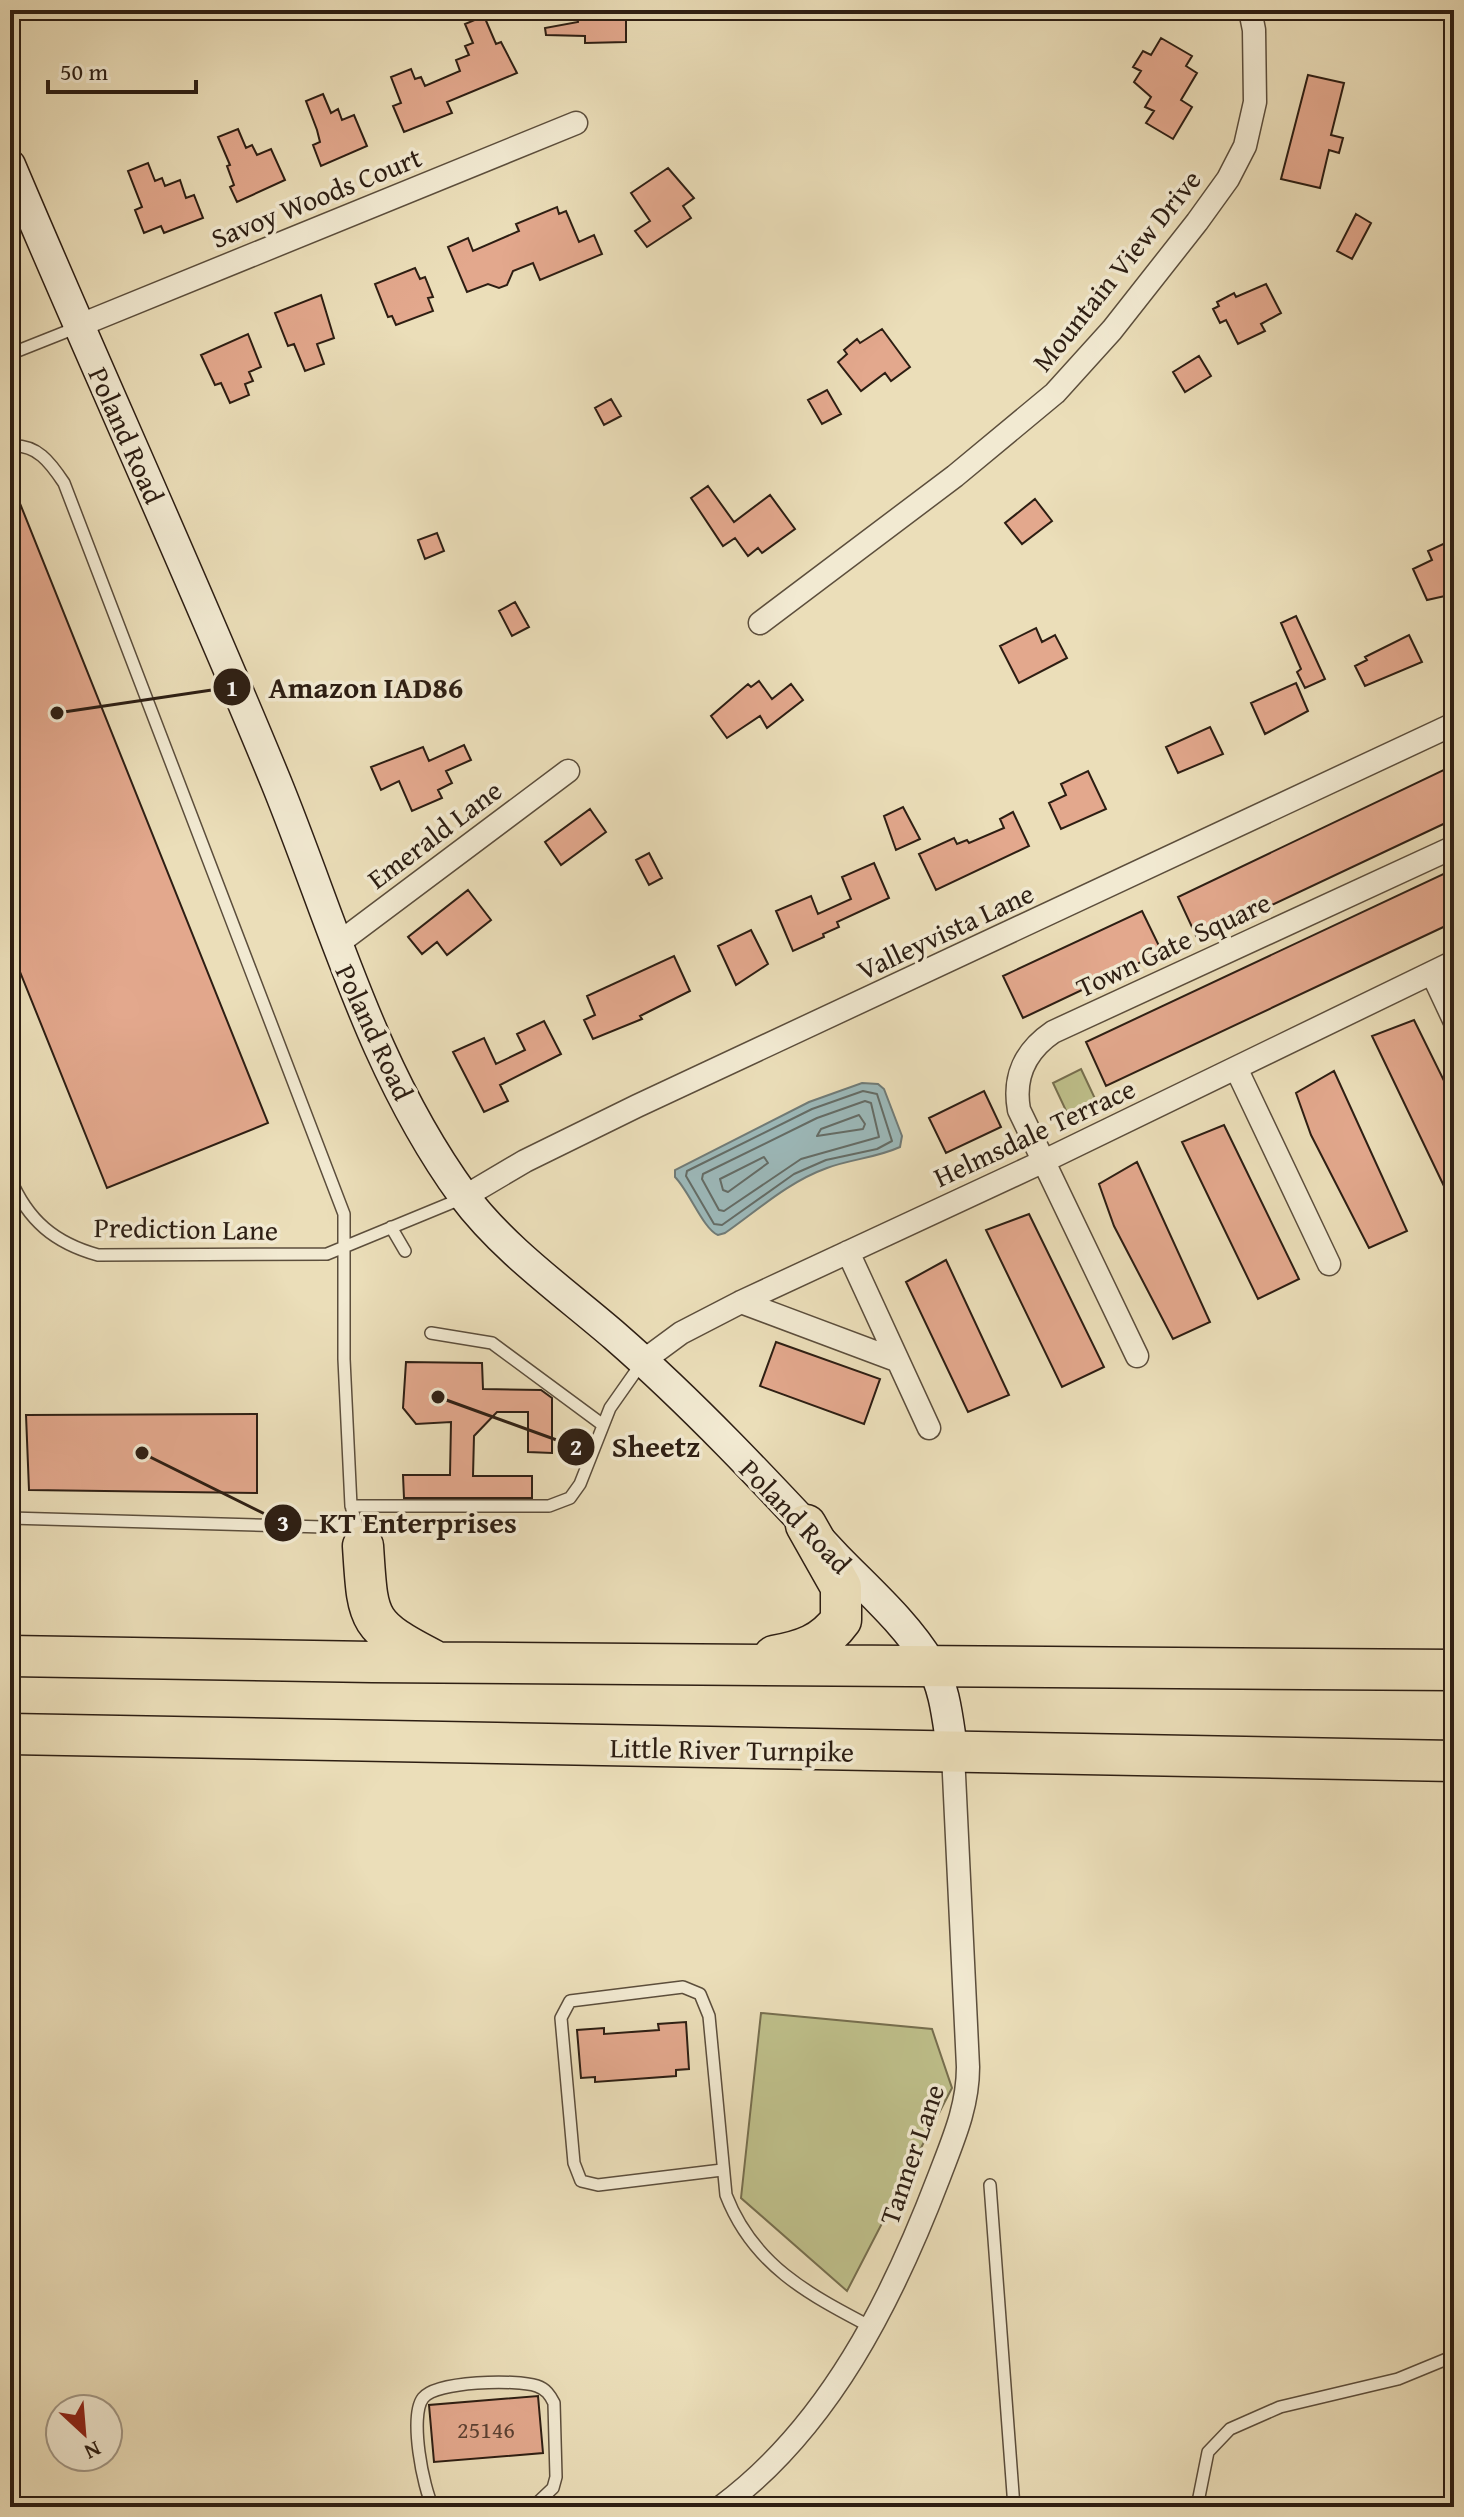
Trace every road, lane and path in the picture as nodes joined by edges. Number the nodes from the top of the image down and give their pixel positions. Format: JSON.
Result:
{"nodes":[{"id":1,"x":1250,"y":10,"type":"edge"},
{"id":2,"x":576,"y":123,"type":"dead end"},
{"id":3,"x":10,"y":165,"type":"edge"},
{"id":4,"x":78,"y":326,"type":"junction"},
{"id":5,"x":10,"y":354,"type":"edge"},
{"id":6,"x":10,"y":446,"type":"edge"},
{"id":7,"x":760,"y":623,"type":"dead end"},
{"id":8,"x":1454,"y":724,"type":"edge"},
{"id":9,"x":568,"y":771,"type":"dead end"},
{"id":10,"x":1454,"y":847,"type":"edge"},
{"id":11,"x":336,"y":945,"type":"junction"},
{"id":12,"x":1454,"y":962,"type":"edge"},
{"id":13,"x":1432,"y":973,"type":"junction"},
{"id":14,"x":1454,"y":1020,"type":"edge"},
{"id":15,"x":1236,"y":1068,"type":"junction"},
{"id":16,"x":1042,"y":1162,"type":"junction"},
{"id":17,"x":10,"y":1178,"type":"edge"},
{"id":18,"x":12,"y":1191,"type":"edge"},
{"id":19,"x":464,"y":1197,"type":"junction"},
{"id":20,"x":391,"y":1227,"type":"junction"},
{"id":21,"x":346,"y":1249,"type":"junction"},
{"id":22,"x":405,"y":1251,"type":"dead end"},
{"id":23,"x":848,"y":1252,"type":"junction"},
{"id":24,"x":1329,"y":1264,"type":"dead end"},
{"id":25,"x":741,"y":1302,"type":"junction"},
{"id":26,"x":431,"y":1333,"type":"dead end"},
{"id":27,"x":1137,"y":1356,"type":"dead end"},
{"id":28,"x":896,"y":1360,"type":"junction"},
{"id":29,"x":643,"y":1361,"type":"junction"},
{"id":30,"x":603,"y":1425,"type":"junction"},
{"id":31,"x":929,"y":1428,"type":"dead end"},
{"id":32,"x":351,"y":1506,"type":"junction"},
{"id":33,"x":10,"y":1518,"type":"edge"},
{"id":34,"x":806,"y":1525,"type":"junction"},
{"id":35,"x":360,"y":1537,"type":"junction"},
{"id":36,"x":10,"y":1656,"type":"edge"},
{"id":37,"x":437,"y":1661,"type":"junction"},
{"id":38,"x":707,"y":1665,"type":"junction"},
{"id":39,"x":933,"y":1667,"type":"junction"},
{"id":40,"x":1454,"y":1670,"type":"edge"},
{"id":41,"x":10,"y":1734,"type":"edge"},
{"id":42,"x":953,"y":1754,"type":"junction"},
{"id":43,"x":1454,"y":1761,"type":"edge"},
{"id":44,"x":722,"y":2170,"type":"junction"},
{"id":45,"x":990,"y":2185,"type":"dead end"},
{"id":46,"x":871,"y":2327,"type":"junction"},
{"id":47,"x":1454,"y":2356,"type":"edge"},
{"id":48,"x":536,"y":2506,"type":"edge"},
{"id":49,"x":433,"y":2507,"type":"edge"},
{"id":50,"x":721,"y":2507,"type":"edge"},
{"id":51,"x":1014,"y":2507,"type":"edge"},
{"id":52,"x":1197,"y":2507,"type":"edge"}],
"edges":[{"from":1,"to":7,"type":"street","name":"Mountain View Drive"},
{"from":2,"to":4,"type":"street","name":"Savoy Woods Court"},
{"from":3,"to":4,"type":"street","name":"Poland Road"},
{"from":4,"to":5,"type":"lane"},
{"from":4,"to":11,"type":"street","name":"Poland Road"},
{"from":6,"to":21,"type":"lane"},
{"from":8,"to":19,"type":"street","name":"Valleyvista Lane"},
{"from":9,"to":11,"type":"street","name":"Emerald Lane"},
{"from":10,"to":16,"type":"street","name":"Town Gate Square"},
{"from":11,"to":19,"type":"street","name":"Poland Road"},
{"from":12,"to":13,"type":"street","name":"Helmsdale Terrace"},
{"from":13,"to":14,"type":"street"},
{"from":13,"to":15,"type":"street","name":"Helmsdale Terrace"},
{"from":15,"to":16,"type":"street","name":"Helmsdale Terrace"},
{"from":15,"to":24,"type":"street"},
{"from":16,"to":23,"type":"street","name":"Helmsdale Terrace"},
{"from":16,"to":27,"type":"street","name":"Town Gate Square"},
{"from":17,"to":18,"type":"lane","name":"Prediction Lane"},
{"from":18,"to":21,"type":"lane","name":"Prediction Lane"},
{"from":19,"to":20,"type":"lane","name":"Prediction Lane"},
{"from":19,"to":29,"type":"street","name":"Poland Road"},
{"from":20,"to":21,"type":"lane","name":"Prediction Lane"},
{"from":20,"to":22,"type":"lane"},
{"from":21,"to":32,"type":"lane"},
{"from":23,"to":25,"type":"street","name":"Helmsdale Terrace"},
{"from":23,"to":28,"type":"street"},
{"from":25,"to":28,"type":"street"},
{"from":25,"to":29,"type":"street","name":"Helmsdale Terrace"},
{"from":26,"to":30,"type":"lane"},
{"from":28,"to":31,"type":"street"},
{"from":29,"to":30,"type":"lane"},
{"from":29,"to":34,"type":"street","name":"Poland Road"},
{"from":30,"to":32,"type":"lane"},
{"from":32,"to":35,"type":"lane"},
{"from":33,"to":35,"type":"lane"},
{"from":34,"to":38,"type":"highway"},
{"from":34,"to":39,"type":"street","name":"Poland Road"},
{"from":35,"to":37,"type":"highway"},
{"from":36,"to":37,"type":"highway"},
{"from":37,"to":38,"type":"highway"},
{"from":38,"to":39,"type":"highway"},
{"from":39,"to":40,"type":"highway"},
{"from":39,"to":42,"type":"street","name":"Poland Road"},
{"from":41,"to":42,"type":"highway","name":"Little River Turnpike"},
{"from":42,"to":43,"type":"highway","name":"Little River Turnpike"},
{"from":42,"to":46,"type":"street","name":"Tanner Lane"},
{"from":44,"to":44,"type":"lane"},
{"from":44,"to":46,"type":"lane"},
{"from":45,"to":51,"type":"lane"},
{"from":46,"to":50,"type":"street","name":"Tanner Lane"},
{"from":47,"to":52,"type":"lane"},
{"from":48,"to":49,"type":"lane"}]}
